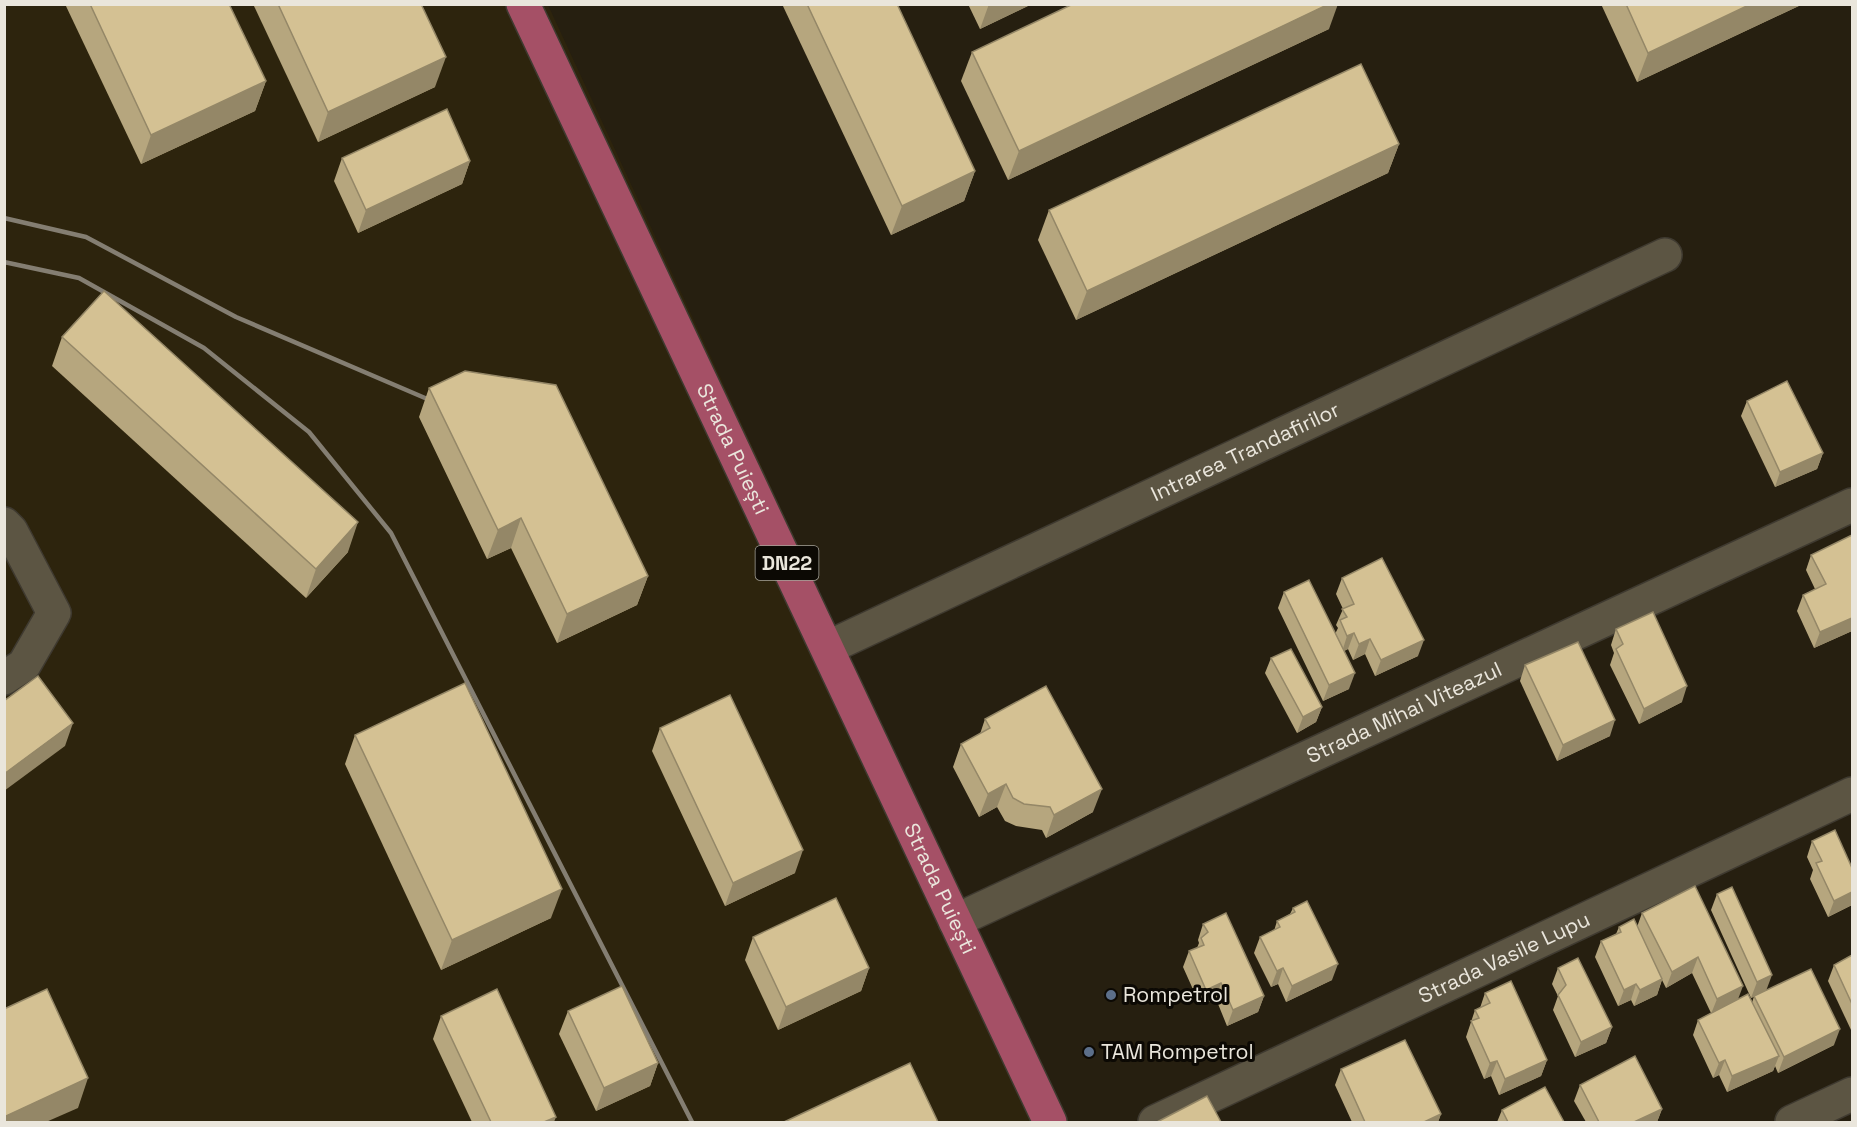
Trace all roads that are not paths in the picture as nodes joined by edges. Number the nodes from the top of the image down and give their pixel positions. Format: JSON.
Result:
{"nodes":[{"id":1,"x":523,"y":4,"type":"edge"},
{"id":2,"x":1665,"y":255,"type":"dead end"},
{"id":3,"x":1852,"y":505,"type":"edge"},
{"id":4,"x":4,"y":524,"type":"edge"},
{"id":5,"x":827,"y":648,"type":"junction"},
{"id":6,"x":4,"y":678,"type":"edge"},
{"id":7,"x":1852,"y":794,"type":"edge"},
{"id":8,"x":955,"y":921,"type":"junction"},
{"id":9,"x":1852,"y":1094,"type":"edge"},
{"id":10,"x":1050,"y":1122,"type":"edge"},
{"id":11,"x":1155,"y":1122,"type":"edge"},
{"id":12,"x":1792,"y":1122,"type":"edge"},
{"id":13,"x":1850,"y":1122,"type":"edge"}],
"edges":[{"from":1,"to":5,"type":"main road","name":"Strada Puiești","number":"DN22"},
{"from":2,"to":5,"type":"street","name":"Intrarea Trandafirilor"},
{"from":3,"to":8,"type":"street","name":"Strada Mihai Viteazul"},
{"from":4,"to":6,"type":"street"},
{"from":5,"to":8,"type":"main road","name":"Strada Puiești","number":"DN22"},
{"from":7,"to":11,"type":"street","name":"Strada Vasile Lupu"},
{"from":8,"to":10,"type":"main road","name":"Strada Puiești","number":"DN22"},
{"from":9,"to":12,"type":"street"},
{"from":9,"to":13,"type":"street"}]}
